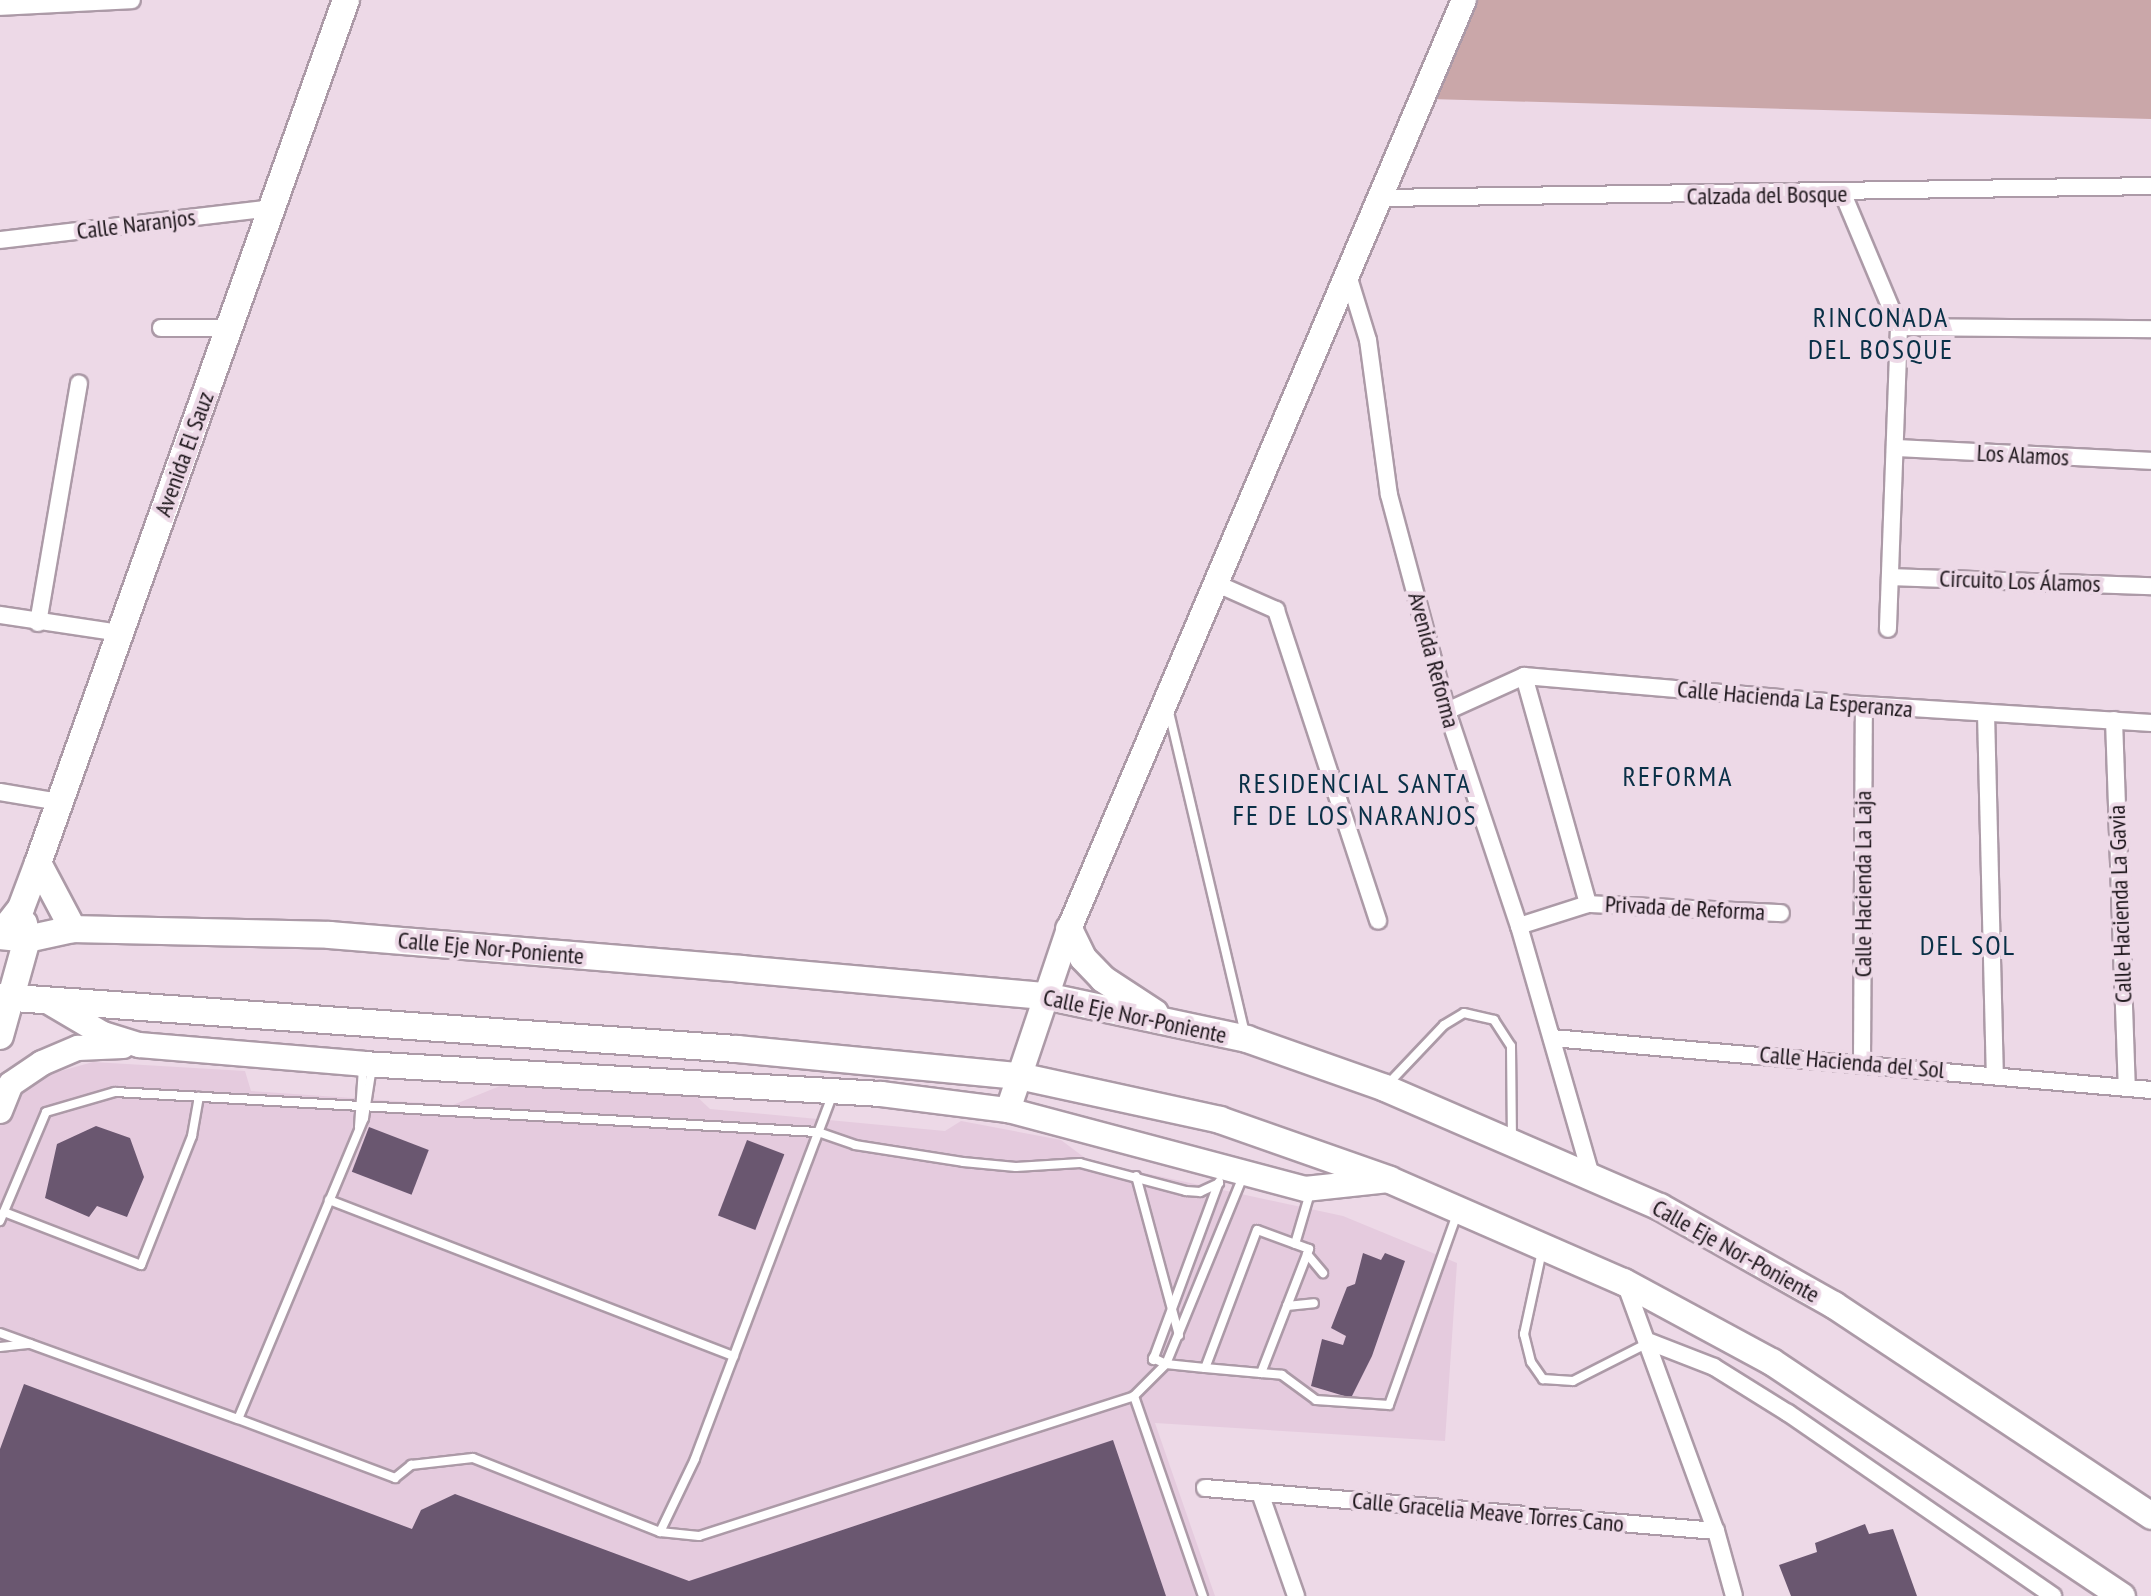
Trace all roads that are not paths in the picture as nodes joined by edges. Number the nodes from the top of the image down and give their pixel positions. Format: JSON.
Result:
{"nodes":[{"id":1,"x":132,"y":0,"type":"edge"},
{"id":2,"x":346,"y":0,"type":"edge"},
{"id":3,"x":1464,"y":0,"type":"edge"},
{"id":4,"x":0,"y":7,"type":"edge"},
{"id":5,"x":2151,"y":186,"type":"edge"},
{"id":6,"x":1843,"y":194,"type":"junction"},
{"id":7,"x":1382,"y":198,"type":"junction"},
{"id":8,"x":272,"y":208,"type":"junction"},
{"id":9,"x":0,"y":240,"type":"edge"},
{"id":10,"x":1348,"y":275,"type":"junction"},
{"id":11,"x":1899,"y":327,"type":"junction"},
{"id":12,"x":161,"y":328,"type":"dead end"},
{"id":13,"x":229,"y":328,"type":"junction"},
{"id":14,"x":2151,"y":329,"type":"edge"},
{"id":15,"x":79,"y":383,"type":"dead end"},
{"id":16,"x":1895,"y":448,"type":"junction"},
{"id":17,"x":2151,"y":461,"type":"edge"},
{"id":18,"x":1890,"y":577,"type":"junction"},
{"id":19,"x":1215,"y":583,"type":"junction"},
{"id":20,"x":2151,"y":586,"type":"edge"},
{"id":21,"x":0,"y":615,"type":"edge"},
{"id":22,"x":38,"y":623,"type":"junction"},
{"id":23,"x":1888,"y":629,"type":"dead end"},
{"id":24,"x":120,"y":633,"type":"junction"},
{"id":25,"x":1524,"y":676,"type":"junction"},
{"id":26,"x":1166,"y":701,"type":"junction"},
{"id":27,"x":1864,"y":705,"type":"junction"},
{"id":28,"x":1447,"y":711,"type":"junction"},
{"id":29,"x":1986,"y":713,"type":"junction"},
{"id":30,"x":2114,"y":720,"type":"junction"},
{"id":31,"x":2151,"y":723,"type":"edge"},
{"id":32,"x":0,"y":792,"type":"edge"},
{"id":33,"x":60,"y":802,"type":"junction"},
{"id":34,"x":38,"y":863,"type":"junction"},
{"id":35,"x":1588,"y":904,"type":"junction"},
{"id":36,"x":21,"y":908,"type":"junction"},
{"id":37,"x":1781,"y":913,"type":"dead end"},
{"id":38,"x":1378,"y":921,"type":"dead end"},
{"id":39,"x":1519,"y":926,"type":"junction"},
{"id":40,"x":73,"y":929,"type":"junction"},
{"id":41,"x":1069,"y":929,"type":"junction"},
{"id":42,"x":0,"y":935,"type":"edge"},
{"id":43,"x":27,"y":939,"type":"junction"},
{"id":44,"x":1045,"y":996,"type":"junction"},
{"id":45,"x":6,"y":998,"type":"edge"},
{"id":46,"x":47,"y":1001,"type":"junction"},
{"id":47,"x":1168,"y":1022,"type":"junction"},
{"id":48,"x":0,"y":1036,"type":"edge"},
{"id":49,"x":1552,"y":1038,"type":"junction"},
{"id":50,"x":1247,"y":1039,"type":"junction"},
{"id":51,"x":139,"y":1045,"type":"junction"},
{"id":52,"x":1862,"y":1062,"type":"junction"},
{"id":53,"x":368,"y":1065,"type":"junction"},
{"id":54,"x":1995,"y":1075,"type":"junction"},
{"id":55,"x":1019,"y":1076,"type":"junction"},
{"id":56,"x":2127,"y":1087,"type":"junction"},
{"id":57,"x":1385,"y":1088,"type":"junction"},
{"id":58,"x":2151,"y":1090,"type":"edge"},
{"id":59,"x":833,"y":1092,"type":"junction"},
{"id":60,"x":199,"y":1097,"type":"junction"},
{"id":61,"x":364,"y":1108,"type":"junction"},
{"id":62,"x":1008,"y":1110,"type":"junction"},
{"id":63,"x":0,"y":1111,"type":"edge"},
{"id":64,"x":818,"y":1132,"type":"junction"},
{"id":65,"x":1513,"y":1142,"type":"junction"},
{"id":66,"x":1229,"y":1174,"type":"junction"},
{"id":67,"x":1136,"y":1176,"type":"junction"},
{"id":68,"x":1591,"y":1176,"type":"junction"},
{"id":69,"x":1390,"y":1180,"type":"junction"},
{"id":70,"x":1312,"y":1188,"type":"junction"},
{"id":71,"x":329,"y":1200,"type":"junction"},
{"id":72,"x":1458,"y":1209,"type":"junction"},
{"id":73,"x":2,"y":1217,"type":"edge"},
{"id":74,"x":1295,"y":1244,"type":"junction"},
{"id":75,"x":1543,"y":1247,"type":"junction"},
{"id":76,"x":1307,"y":1254,"type":"junction"},
{"id":77,"x":1323,"y":1273,"type":"dead end"},
{"id":78,"x":1624,"y":1282,"type":"junction"},
{"id":79,"x":1314,"y":1303,"type":"dead end"},
{"id":80,"x":1287,"y":1306,"type":"junction"},
{"id":81,"x":1171,"y":1314,"type":"junction"},
{"id":82,"x":0,"y":1333,"type":"edge"},
{"id":83,"x":1179,"y":1335,"type":"junction"},
{"id":84,"x":14,"y":1336,"type":"junction"},
{"id":85,"x":0,"y":1340,"type":"edge"},
{"id":86,"x":1650,"y":1342,"type":"junction"},
{"id":87,"x":38,"y":1345,"type":"junction"},
{"id":88,"x":0,"y":1347,"type":"edge"},
{"id":89,"x":734,"y":1356,"type":"junction"},
{"id":90,"x":1153,"y":1358,"type":"junction"},
{"id":91,"x":1166,"y":1364,"type":"junction"},
{"id":92,"x":1205,"y":1368,"type":"junction"},
{"id":93,"x":1155,"y":1371,"type":"junction"},
{"id":94,"x":1261,"y":1373,"type":"junction"},
{"id":95,"x":1134,"y":1396,"type":"junction"},
{"id":96,"x":238,"y":1419,"type":"junction"},
{"id":97,"x":1205,"y":1488,"type":"dead end"},
{"id":98,"x":1260,"y":1493,"type":"junction"},
{"id":99,"x":2151,"y":1516,"type":"edge"},
{"id":100,"x":1716,"y":1531,"type":"junction"},
{"id":101,"x":660,"y":1532,"type":"junction"},
{"id":102,"x":1203,"y":1596,"type":"edge"},
{"id":103,"x":1296,"y":1596,"type":"edge"},
{"id":104,"x":1734,"y":1596,"type":"edge"},
{"id":105,"x":2053,"y":1596,"type":"edge"},
{"id":106,"x":2122,"y":1596,"type":"edge"}],
"edges":[{"from":1,"to":4,"type":"street"},
{"from":2,"to":8,"type":"main road","name":"Avenida El Sauz"},
{"from":3,"to":7,"type":"main road"},
{"from":5,"to":6,"type":"street","name":"Calzada del Bosque"},
{"from":6,"to":7,"type":"street","name":"Calzada del Bosque"},
{"from":6,"to":11,"type":"street"},
{"from":7,"to":10,"type":"main road"},
{"from":8,"to":9,"type":"street","name":"Calle Naranjos"},
{"from":8,"to":13,"type":"main road","name":"Avenida El Sauz"},
{"from":10,"to":19,"type":"main road"},
{"from":10,"to":28,"type":"street","name":"Avenida Reforma"},
{"from":11,"to":14,"type":"street"},
{"from":11,"to":16,"type":"street"},
{"from":12,"to":13,"type":"street"},
{"from":13,"to":24,"type":"main road","name":"Avenida El Sauz"},
{"from":15,"to":22,"type":"street"},
{"from":16,"to":17,"type":"street","name":"Los Alamos"},
{"from":16,"to":18,"type":"street"},
{"from":18,"to":20,"type":"street","name":"Circuito Los Álamos"},
{"from":18,"to":23,"type":"street"},
{"from":19,"to":26,"type":"main road"},
{"from":19,"to":38,"type":"street"},
{"from":21,"to":22,"type":"street"},
{"from":22,"to":24,"type":"street"},
{"from":24,"to":33,"type":"main road","name":"Avenida El Sauz"},
{"from":25,"to":27,"type":"street","name":"Calle Hacienda La Esperanza"},
{"from":25,"to":28,"type":"street","name":"Calle Hacienda La Esperanza"},
{"from":25,"to":35,"type":"street"},
{"from":26,"to":41,"type":"main road"},
{"from":26,"to":50,"type":"lane"},
{"from":27,"to":29,"type":"street","name":"Calle Hacienda La Esperanza"},
{"from":27,"to":52,"type":"street","name":"Calle Hacienda La Laja"},
{"from":28,"to":39,"type":"street","name":"Avenida Reforma"},
{"from":29,"to":30,"type":"street","name":"Calle Hacienda La Esperanza"},
{"from":29,"to":54,"type":"street"},
{"from":30,"to":31,"type":"street","name":"Calle Hacienda La Esperanza"},
{"from":30,"to":56,"type":"street","name":"Calle Hacienda La Gavia"},
{"from":32,"to":33,"type":"street"},
{"from":33,"to":34,"type":"main road","name":"Avenida El Sauz"},
{"from":34,"to":36,"type":"main road","name":"Avenida El Sauz"},
{"from":34,"to":40,"type":"main road"},
{"from":35,"to":37,"type":"street","name":"Privada de Reforma"},
{"from":35,"to":39,"type":"street"},
{"from":36,"to":42,"type":"main road","name":"Avenida El Sauz"},
{"from":36,"to":43,"type":"main road"},
{"from":39,"to":49,"type":"street","name":"Avenida Reforma"},
{"from":40,"to":43,"type":"main road","name":"Calle Eje Nor-Poniente"},
{"from":40,"to":44,"type":"main road","name":"Calle Eje Nor-Poniente"},
{"from":41,"to":44,"type":"main road"},
{"from":41,"to":47,"type":"main road"},
{"from":42,"to":43,"type":"main road","name":"Calle Eje Nor-Poniente"},
{"from":43,"to":45,"type":"main road"},
{"from":44,"to":47,"type":"main road","name":"Calle Eje Nor-Poniente"},
{"from":44,"to":55,"type":"main road"},
{"from":45,"to":46,"type":"main road"},
{"from":45,"to":48,"type":"main road"},
{"from":46,"to":51,"type":"main road"},
{"from":46,"to":55,"type":"main road"},
{"from":47,"to":50,"type":"main road","name":"Calle Eje Nor-Poniente"},
{"from":49,"to":52,"type":"street","name":"Calle Hacienda del Sol"},
{"from":49,"to":68,"type":"street","name":"Avenida Reforma"},
{"from":50,"to":57,"type":"main road","name":"Calle Eje Nor-Poniente"},
{"from":51,"to":53,"type":"main road"},
{"from":51,"to":63,"type":"main road"},
{"from":52,"to":54,"type":"street","name":"Calle Hacienda del Sol"},
{"from":53,"to":59,"type":"main road"},
{"from":53,"to":61,"type":"lane"},
{"from":54,"to":56,"type":"street","name":"Calle Hacienda del Sol"},
{"from":55,"to":62,"type":"main road"},
{"from":55,"to":69,"type":"main road"},
{"from":56,"to":58,"type":"street","name":"Calle Hacienda del Sol"},
{"from":57,"to":65,"type":"main road","name":"Calle Eje Nor-Poniente"},
{"from":57,"to":65,"type":"lane"},
{"from":59,"to":62,"type":"main road"},
{"from":59,"to":64,"type":"lane"},
{"from":60,"to":61,"type":"lane"},
{"from":60,"to":73,"type":"lane"},
{"from":60,"to":73,"type":"lane"},
{"from":61,"to":64,"type":"lane"},
{"from":61,"to":71,"type":"lane"},
{"from":62,"to":66,"type":"main road"},
{"from":64,"to":67,"type":"lane"},
{"from":64,"to":89,"type":"lane"},
{"from":65,"to":68,"type":"main road","name":"Calle Eje Nor-Poniente"},
{"from":66,"to":67,"type":"lane"},
{"from":66,"to":70,"type":"main road"},
{"from":66,"to":81,"type":"lane"},
{"from":66,"to":83,"type":"lane"},
{"from":67,"to":81,"type":"lane"},
{"from":68,"to":99,"type":"main road","name":"Calle Eje Nor-Poniente"},
{"from":69,"to":70,"type":"main road"},
{"from":69,"to":72,"type":"main road"},
{"from":70,"to":74,"type":"lane"},
{"from":71,"to":89,"type":"lane"},
{"from":71,"to":96,"type":"lane"},
{"from":72,"to":75,"type":"main road"},
{"from":72,"to":94,"type":"lane"},
{"from":74,"to":76,"type":"lane"},
{"from":74,"to":92,"type":"lane"},
{"from":75,"to":78,"type":"main road"},
{"from":75,"to":86,"type":"lane"},
{"from":76,"to":77,"type":"lane"},
{"from":76,"to":80,"type":"lane"},
{"from":78,"to":86,"type":"street"},
{"from":78,"to":106,"type":"main road"},
{"from":79,"to":80,"type":"lane"},
{"from":80,"to":94,"type":"lane"},
{"from":81,"to":83,"type":"lane"},
{"from":81,"to":90,"type":"lane"},
{"from":82,"to":84,"type":"lane"},
{"from":83,"to":91,"type":"lane"},
{"from":84,"to":85,"type":"lane"},
{"from":84,"to":87,"type":"lane"},
{"from":86,"to":100,"type":"street"},
{"from":86,"to":105,"type":"street"},
{"from":87,"to":88,"type":"lane"},
{"from":87,"to":96,"type":"lane"},
{"from":89,"to":101,"type":"lane"},
{"from":90,"to":91,"type":"lane"},
{"from":90,"to":93,"type":"lane"},
{"from":91,"to":92,"type":"lane"},
{"from":91,"to":93,"type":"lane"},
{"from":92,"to":94,"type":"lane"},
{"from":93,"to":95,"type":"lane"},
{"from":95,"to":101,"type":"lane"},
{"from":95,"to":102,"type":"lane"},
{"from":96,"to":101,"type":"lane"},
{"from":97,"to":98,"type":"street","name":"Calle Gracelia Meave Torres Cano"},
{"from":98,"to":100,"type":"street","name":"Calle Gracelia Meave Torres Cano"},
{"from":98,"to":103,"type":"street"},
{"from":100,"to":104,"type":"street"}]}
